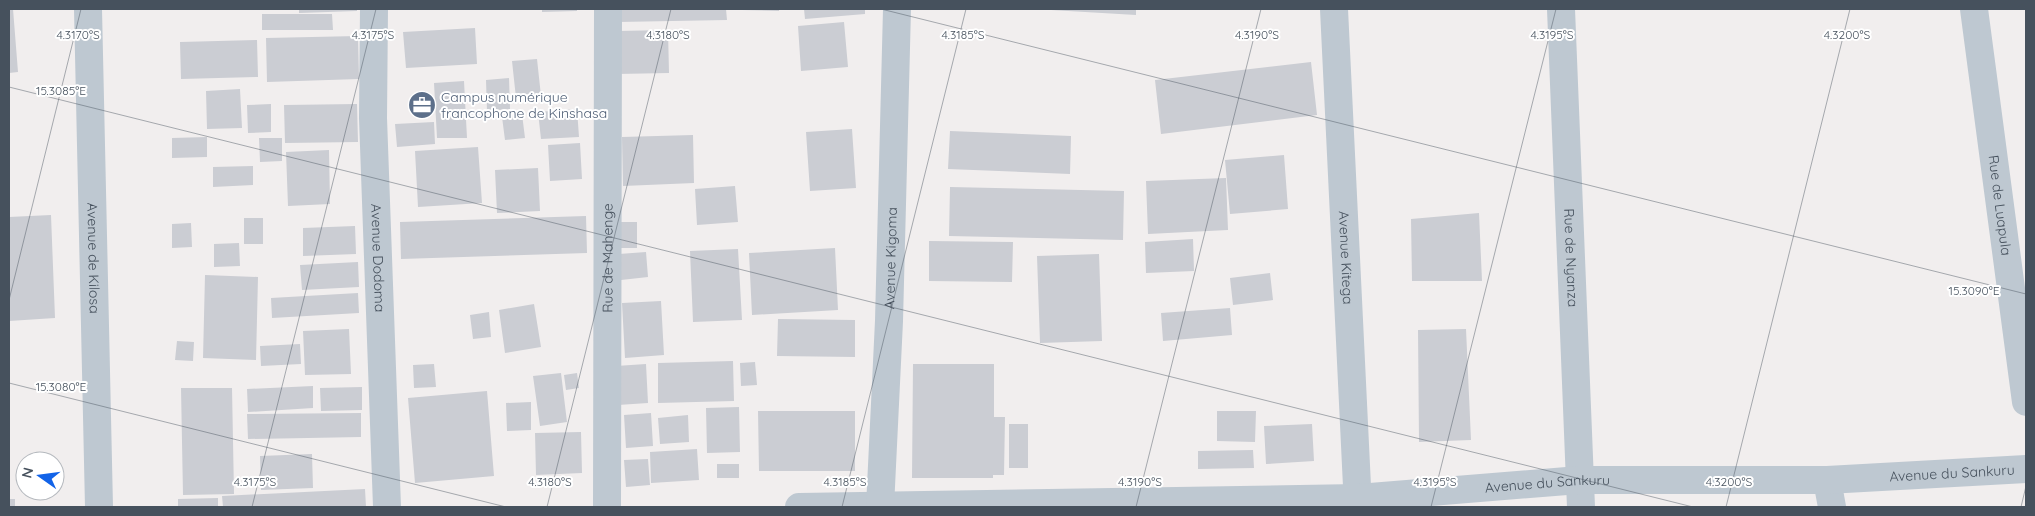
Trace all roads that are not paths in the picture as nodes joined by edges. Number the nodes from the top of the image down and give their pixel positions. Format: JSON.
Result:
{"nodes":[{"id":1,"x":88,"y":9,"type":"edge"},
{"id":2,"x":374,"y":9,"type":"edge"},
{"id":3,"x":608,"y":9,"type":"edge"},
{"id":4,"x":897,"y":9,"type":"edge"},
{"id":5,"x":1334,"y":9,"type":"edge"},
{"id":6,"x":1561,"y":9,"type":"edge"},
{"id":7,"x":1974,"y":9,"type":"edge"},
{"id":8,"x":2026,"y":402,"type":"edge"},
{"id":9,"x":2026,"y":469,"type":"edge"},
{"id":10,"x":1579,"y":480,"type":"junction"},
{"id":11,"x":1827,"y":480,"type":"junction"},
{"id":12,"x":1358,"y":502,"type":"edge"},
{"id":13,"x":880,"y":506,"type":"edge"},
{"id":14,"x":99,"y":507,"type":"edge"},
{"id":15,"x":387,"y":507,"type":"edge"},
{"id":16,"x":607,"y":507,"type":"edge"},
{"id":17,"x":799,"y":507,"type":"edge"},
{"id":18,"x":1580,"y":507,"type":"edge"},
{"id":19,"x":1832,"y":507,"type":"edge"}],
"edges":[{"from":1,"to":14,"type":"street","name":"Avenue de Kilosa"},
{"from":2,"to":15,"type":"street","name":"Avenue Dodoma"},
{"from":3,"to":16,"type":"street","name":"Rue de Mahenge"},
{"from":4,"to":13,"type":"street","name":"Avenue Kigoma"},
{"from":5,"to":12,"type":"street","name":"Avenue Kitega"},
{"from":6,"to":10,"type":"street","name":"Rue de Nyanza"},
{"from":7,"to":8,"type":"street","name":"Rue de Luapula"},
{"from":9,"to":11,"type":"street","name":"Avenue du Sankuru"},
{"from":10,"to":11,"type":"street","name":"Avenue du Sankuru"},
{"from":10,"to":12,"type":"street","name":"Avenue du Sankuru"},
{"from":10,"to":18,"type":"street","name":"Rue de Nyanza"},
{"from":11,"to":19,"type":"street"},
{"from":12,"to":13,"type":"street","name":"Avenue du Sankuru"},
{"from":13,"to":17,"type":"street","name":"Avenue du Sankuru"}]}
